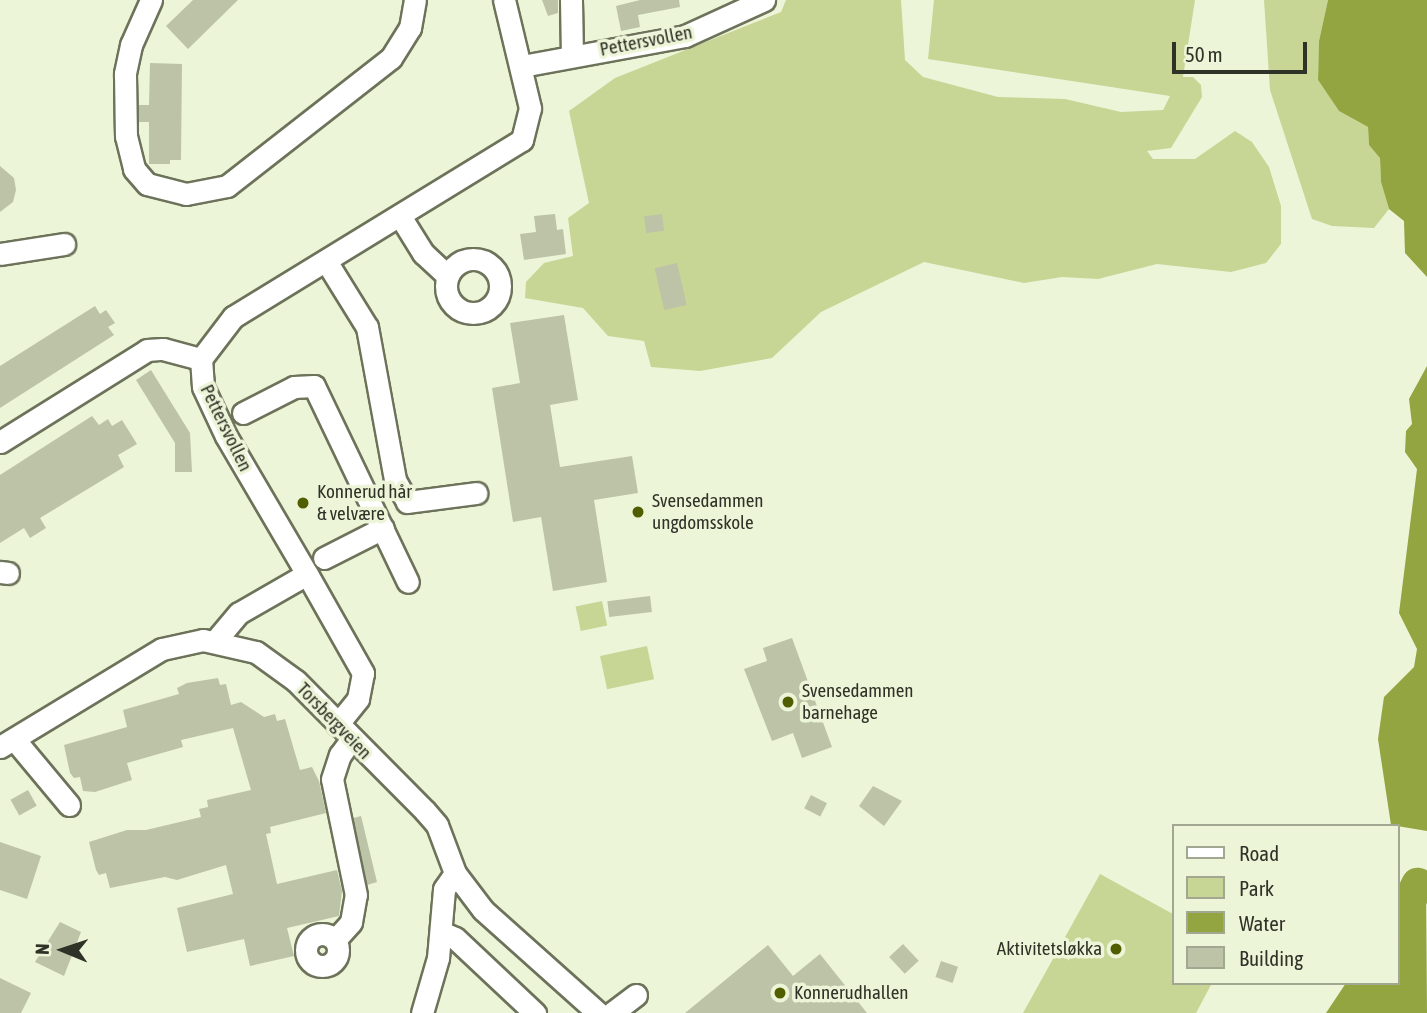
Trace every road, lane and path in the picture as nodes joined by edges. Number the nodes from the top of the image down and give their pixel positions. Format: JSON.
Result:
{"nodes":[{"id":1,"x":151,"y":0,"type":"edge"},
{"id":2,"x":415,"y":0,"type":"edge"},
{"id":3,"x":504,"y":0,"type":"edge"},
{"id":4,"x":571,"y":0,"type":"edge"},
{"id":5,"x":764,"y":0,"type":"edge"},
{"id":6,"x":572,"y":54,"type":"junction"},
{"id":7,"x":522,"y":66,"type":"junction"},
{"id":8,"x":400,"y":216,"type":"junction"},
{"id":9,"x":64,"y":244,"type":"dead end"},
{"id":10,"x":0,"y":254,"type":"edge"},
{"id":11,"x":326,"y":261,"type":"junction"},
{"id":12,"x":448,"y":276,"type":"junction"},
{"id":13,"x":201,"y":359,"type":"junction"},
{"id":14,"x":243,"y":413,"type":"dead end"},
{"id":15,"x":0,"y":442,"type":"edge"},
{"id":16,"x":476,"y":494,"type":"dead end"},
{"id":17,"x":383,"y":528,"type":"junction"},
{"id":18,"x":324,"y":558,"type":"dead end"},
{"id":19,"x":307,"y":574,"type":"junction"},
{"id":20,"x":408,"y":582,"type":"dead end"},
{"id":21,"x":216,"y":640,"type":"junction"},
{"id":22,"x":344,"y":733,"type":"junction"},
{"id":23,"x":7,"y":743,"type":"edge"},
{"id":24,"x":69,"y":805,"type":"dead end"},
{"id":25,"x":455,"y":873,"type":"junction"},
{"id":26,"x":442,"y":932,"type":"junction"},
{"id":27,"x":335,"y":940,"type":"dead end"},
{"id":28,"x":636,"y":995,"type":"dead end"},
{"id":29,"x":422,"y":1013,"type":"edge"},
{"id":30,"x":535,"y":1013,"type":"edge"},
{"id":31,"x":598,"y":1013,"type":"edge"},
{"id":32,"x":612,"y":1013,"type":"edge"}],
"edges":[{"from":1,"to":2,"type":"street"},
{"from":3,"to":7,"type":"street","name":"Pettersvollen"},
{"from":4,"to":6,"type":"street"},
{"from":5,"to":6,"type":"street","name":"Pettersvollen"},
{"from":6,"to":7,"type":"street","name":"Pettersvollen"},
{"from":7,"to":8,"type":"street","name":"Pettersvollen"},
{"from":8,"to":11,"type":"street","name":"Pettersvollen"},
{"from":8,"to":12,"type":"street"},
{"from":9,"to":10,"type":"street"},
{"from":11,"to":13,"type":"street","name":"Pettersvollen"},
{"from":11,"to":16,"type":"street"},
{"from":12,"to":12,"type":"street"},
{"from":13,"to":15,"type":"street"},
{"from":13,"to":19,"type":"street","name":"Pettersvollen"},
{"from":14,"to":17,"type":"street"},
{"from":17,"to":18,"type":"street"},
{"from":17,"to":20,"type":"street"},
{"from":19,"to":21,"type":"street"},
{"from":19,"to":22,"type":"street","name":"Pettersvollen"},
{"from":21,"to":22,"type":"street","name":"Torsbergveien"},
{"from":21,"to":23,"type":"street"},
{"from":22,"to":25,"type":"street","name":"Torsbergveien"},
{"from":22,"to":27,"type":"street","name":"Pettersvollen"},
{"from":23,"to":24,"type":"street"},
{"from":25,"to":26,"type":"street"},
{"from":25,"to":31,"type":"street"},
{"from":26,"to":29,"type":"street"},
{"from":26,"to":30,"type":"street"},
{"from":28,"to":32,"type":"street"}]}
